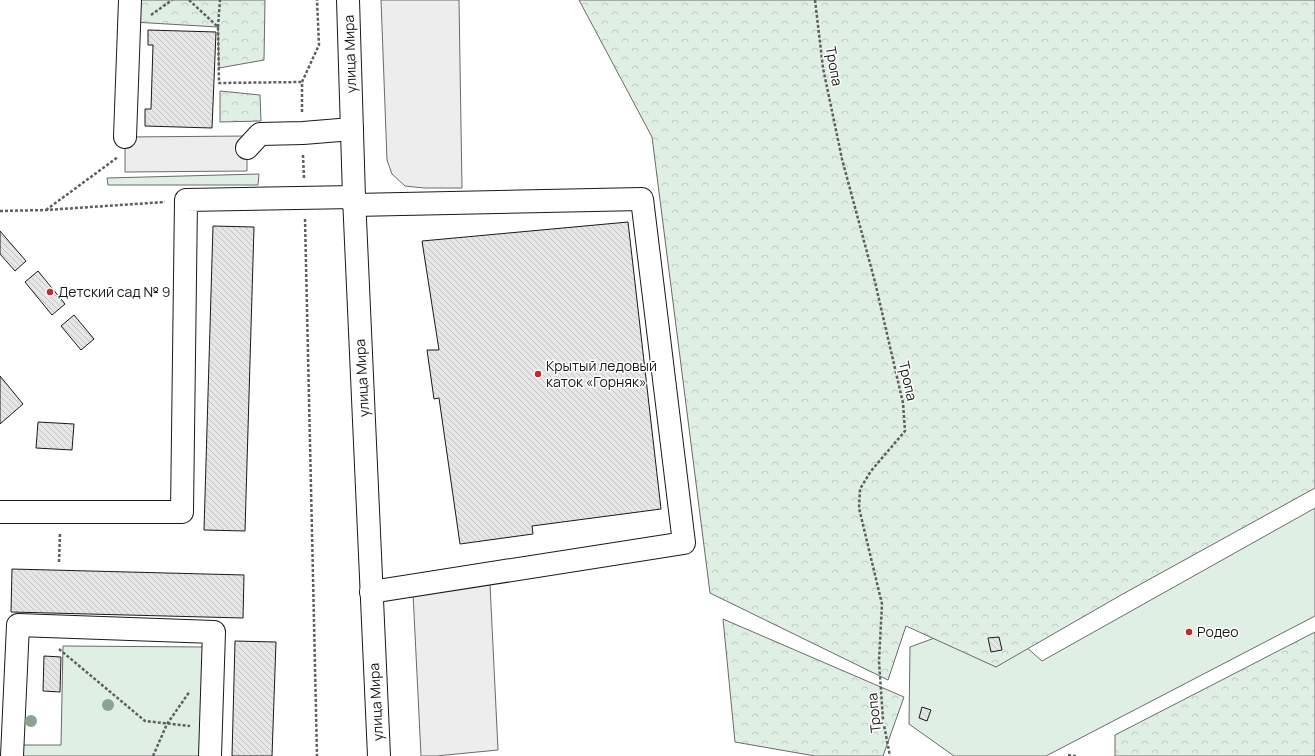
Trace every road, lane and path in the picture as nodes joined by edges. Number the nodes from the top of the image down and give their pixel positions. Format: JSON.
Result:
{"nodes":[{"id":1,"x":130,"y":0,"type":"edge"},
{"id":2,"x":189,"y":0,"type":"edge"},
{"id":3,"x":220,"y":0,"type":"edge"},
{"id":4,"x":317,"y":0,"type":"edge"},
{"id":5,"x":348,"y":0,"type":"edge"},
{"id":6,"x":815,"y":0,"type":"edge"},
{"id":7,"x":218,"y":27,"type":"junction"},
{"id":8,"x":302,"y":82,"type":"junction"},
{"id":9,"x":352,"y":129,"type":"junction"},
{"id":10,"x":303,"y":133,"type":"junction"},
{"id":11,"x":122,"y":147,"type":"joint"},
{"id":12,"x":247,"y":148,"type":"dead end"},
{"id":13,"x":304,"y":198,"type":"junction"},
{"id":14,"x":186,"y":200,"type":"junction"},
{"id":15,"x":354,"y":201,"type":"junction"},
{"id":16,"x":46,"y":210,"type":"junction"},
{"id":17,"x":0,"y":212,"type":"edge"},
{"id":18,"x":0,"y":512,"type":"edge"},
{"id":19,"x":60,"y":512,"type":"junction"},
{"id":20,"x":59,"y":562,"type":"dead end"},
{"id":21,"x":372,"y":592,"type":"junction"},
{"id":22,"x":59,"y":649,"type":"dead end"},
{"id":23,"x":190,"y":691,"type":"dead end"},
{"id":24,"x":167,"y":724,"type":"junction"},
{"id":25,"x":185,"y":725,"type":"dead end"},
{"id":26,"x":1068,"y":755,"type":"dead end"},
{"id":27,"x":12,"y":756,"type":"edge"},
{"id":28,"x":153,"y":756,"type":"edge"},
{"id":29,"x":210,"y":756,"type":"edge"},
{"id":30,"x":317,"y":756,"type":"edge"},
{"id":31,"x":379,"y":756,"type":"edge"},
{"id":32,"x":890,"y":756,"type":"edge"},
{"id":33,"x":1076,"y":756,"type":"edge"}],
"edges":[{"from":1,"to":11,"type":"main road"},
{"from":2,"to":7,"type":"path"},
{"from":3,"to":7,"type":"path"},
{"from":4,"to":8,"type":"path"},
{"from":5,"to":9,"type":"main road","name":"улица Мира"},
{"from":6,"to":32,"type":"path","name":"Тропа"},
{"from":7,"to":8,"type":"path"},
{"from":8,"to":10,"type":"path"},
{"from":9,"to":10,"type":"main road"},
{"from":9,"to":15,"type":"main road","name":"улица Мира"},
{"from":10,"to":12,"type":"main road"},
{"from":10,"to":13,"type":"path"},
{"from":11,"to":16,"type":"path"},
{"from":13,"to":14,"type":"main road"},
{"from":13,"to":15,"type":"main road"},
{"from":13,"to":30,"type":"path"},
{"from":14,"to":16,"type":"path"},
{"from":14,"to":19,"type":"main road"},
{"from":15,"to":21,"type":"main road","name":"улица Мира"},
{"from":15,"to":21,"type":"main road"},
{"from":16,"to":17,"type":"path"},
{"from":18,"to":19,"type":"main road"},
{"from":19,"to":20,"type":"path"},
{"from":21,"to":31,"type":"main road","name":"улица Мира"},
{"from":22,"to":24,"type":"path"},
{"from":23,"to":24,"type":"path"},
{"from":24,"to":25,"type":"path"},
{"from":24,"to":28,"type":"path"},
{"from":26,"to":33,"type":"path"},
{"from":27,"to":29,"type":"main road"}]}
